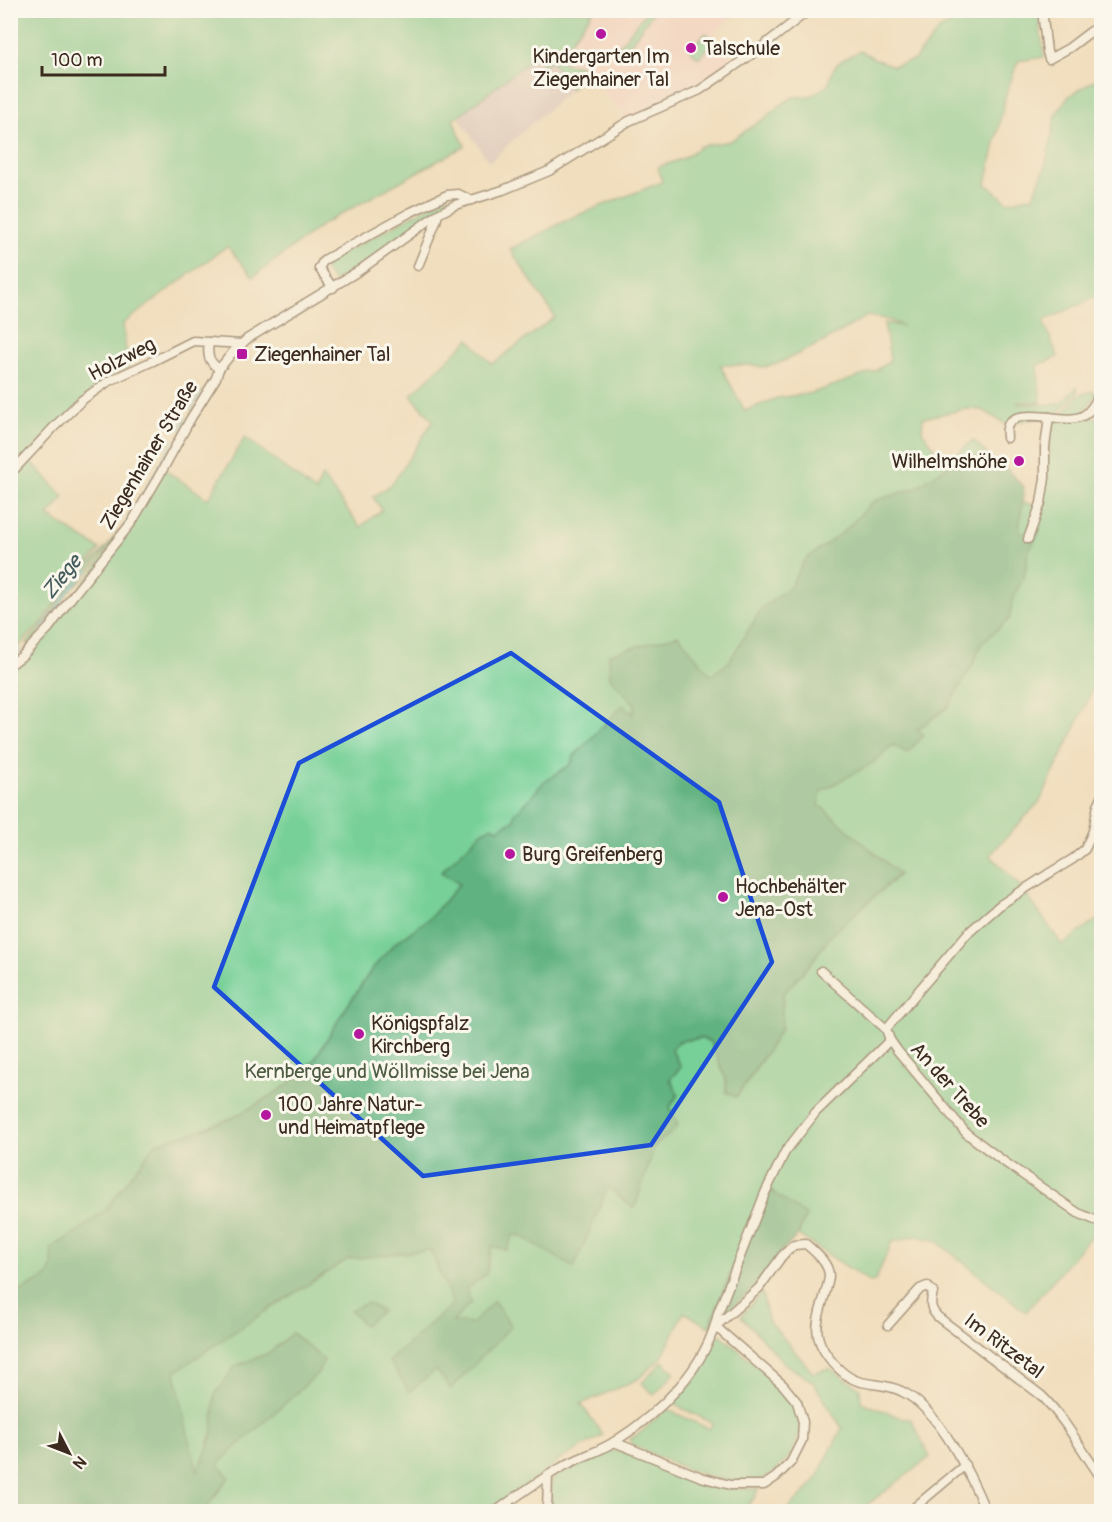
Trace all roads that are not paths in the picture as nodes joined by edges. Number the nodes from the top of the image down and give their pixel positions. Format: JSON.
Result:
{"nodes":[{"id":1,"x":809,"y":10,"type":"edge"},
{"id":2,"x":1042,"y":10,"type":"edge"},
{"id":3,"x":1101,"y":23,"type":"edge"},
{"id":4,"x":471,"y":200,"type":"junction"},
{"id":5,"x":438,"y":214,"type":"junction"},
{"id":6,"x":418,"y":266,"type":"dead end"},
{"id":7,"x":333,"y":288,"type":"junction"},
{"id":8,"x":209,"y":342,"type":"junction"},
{"id":9,"x":242,"y":344,"type":"junction"},
{"id":10,"x":219,"y":369,"type":"junction"},
{"id":11,"x":1101,"y":389,"type":"edge"},
{"id":12,"x":1049,"y":417,"type":"junction"},
{"id":13,"x":1007,"y":438,"type":"dead end"},
{"id":14,"x":10,"y":474,"type":"edge"},
{"id":15,"x":1028,"y":539,"type":"dead end"},
{"id":16,"x":10,"y":665,"type":"edge"},
{"id":17,"x":1101,"y":797,"type":"edge"},
{"id":18,"x":820,"y":971,"type":"dead end"},
{"id":19,"x":886,"y":1029,"type":"junction"},
{"id":20,"x":890,"y":1040,"type":"junction"},
{"id":21,"x":1101,"y":1223,"type":"edge"},
{"id":22,"x":888,"y":1325,"type":"dead end"},
{"id":23,"x":715,"y":1326,"type":"junction"},
{"id":24,"x":614,"y":1442,"type":"junction"},
{"id":25,"x":964,"y":1465,"type":"junction"},
{"id":26,"x":548,"y":1476,"type":"junction"},
{"id":27,"x":1101,"y":1479,"type":"edge"},
{"id":28,"x":495,"y":1512,"type":"edge"},
{"id":29,"x":547,"y":1512,"type":"edge"},
{"id":30,"x":909,"y":1512,"type":"edge"},
{"id":31,"x":986,"y":1512,"type":"edge"}],
"edges":[{"from":1,"to":4,"type":"street","name":"Ziegenhainer Straße"},
{"from":2,"to":3,"type":"street"},
{"from":4,"to":5,"type":"street","name":"Ziegenhainer Straße"},
{"from":4,"to":7,"type":"street","name":"Ziegenhainer Straße"},
{"from":5,"to":6,"type":"street"},
{"from":5,"to":7,"type":"street","name":"Ziegenhainer Straße"},
{"from":7,"to":9,"type":"street","name":"Ziegenhainer Straße"},
{"from":8,"to":9,"type":"street","name":"Holzweg"},
{"from":8,"to":10,"type":"street","name":"Ziegenhainer Straße"},
{"from":8,"to":14,"type":"street","name":"Holzweg"},
{"from":9,"to":10,"type":"street","name":"Ziegenhainer Straße"},
{"from":10,"to":16,"type":"street","name":"Ziegenhainer Straße"},
{"from":11,"to":12,"type":"street"},
{"from":12,"to":13,"type":"street"},
{"from":12,"to":15,"type":"street"},
{"from":17,"to":19,"type":"street"},
{"from":18,"to":19,"type":"street","name":"An der Trebe"},
{"from":19,"to":20,"type":"street","name":"An der Trebe"},
{"from":20,"to":21,"type":"street","name":"An der Trebe"},
{"from":20,"to":23,"type":"street"},
{"from":22,"to":27,"type":"street","name":"Im Ritzetal"},
{"from":23,"to":24,"type":"street"},
{"from":23,"to":24,"type":"street"},
{"from":23,"to":25,"type":"street"},
{"from":24,"to":26,"type":"street"},
{"from":25,"to":30,"type":"street"},
{"from":25,"to":31,"type":"street"},
{"from":26,"to":28,"type":"street"},
{"from":26,"to":29,"type":"street"}]}
